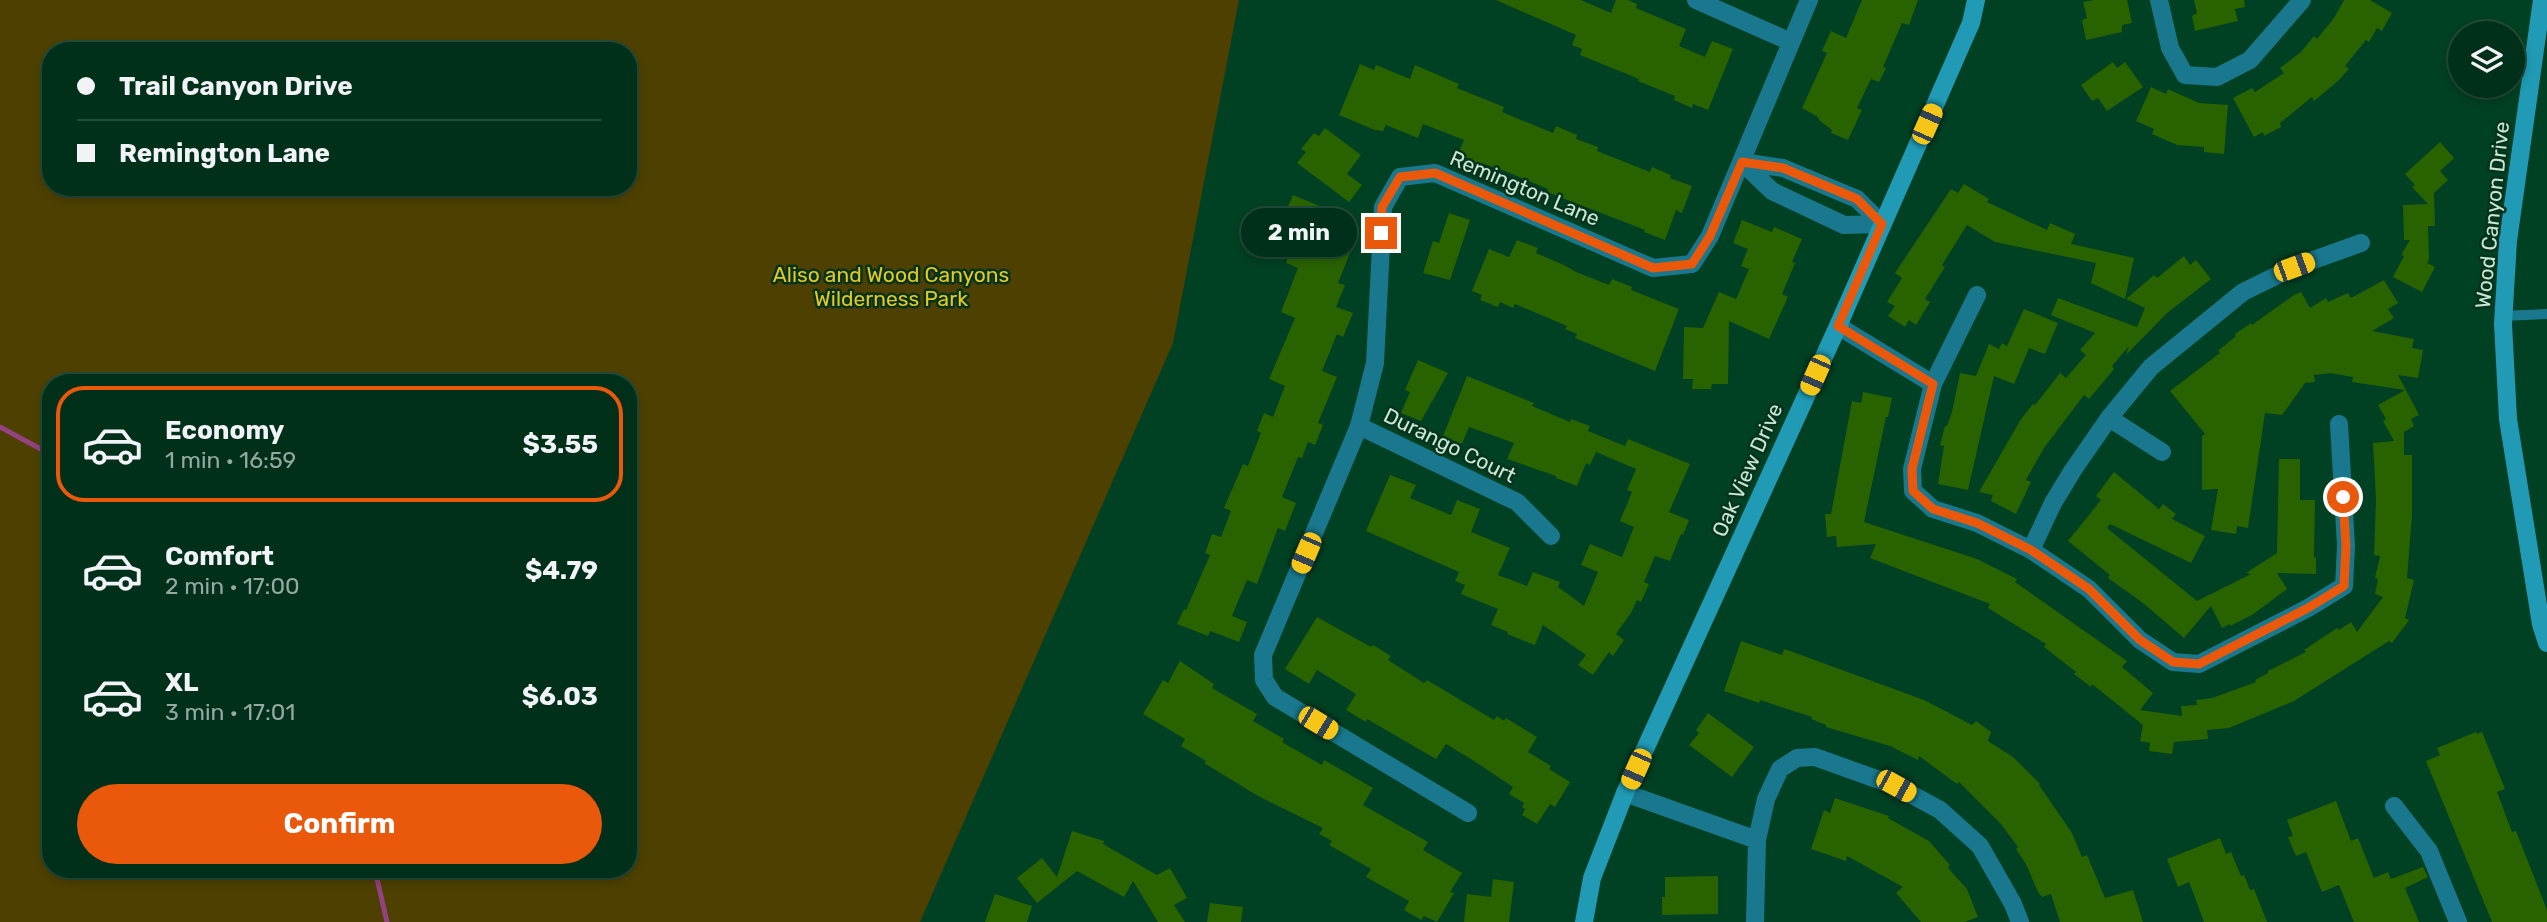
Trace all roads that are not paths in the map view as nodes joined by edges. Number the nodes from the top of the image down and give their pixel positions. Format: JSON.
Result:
{"nodes":[{"id":1,"x":1696,"y":0,"type":"edge"},
{"id":2,"x":1809,"y":0,"type":"edge"},
{"id":3,"x":1976,"y":0,"type":"edge"},
{"id":4,"x":2159,"y":0,"type":"edge"},
{"id":5,"x":2302,"y":0,"type":"edge"},
{"id":6,"x":2542,"y":0,"type":"edge"},
{"id":7,"x":1791,"y":42,"type":"junction"},
{"id":8,"x":1742,"y":162,"type":"junction"},
{"id":9,"x":1805,"y":177,"type":"junction"},
{"id":10,"x":1795,"y":202,"type":"junction"},
{"id":11,"x":1882,"y":224,"type":"junction"},
{"id":12,"x":2361,"y":243,"type":"dead end"},
{"id":13,"x":1977,"y":295,"type":"dead end"},
{"id":14,"x":2547,"y":314,"type":"edge"},
{"id":15,"x":2503,"y":316,"type":"junction"},
{"id":16,"x":1838,"y":326,"type":"junction"},
{"id":17,"x":1933,"y":384,"type":"junction"},
{"id":18,"x":2109,"y":418,"type":"junction"},
{"id":19,"x":2339,"y":424,"type":"dead end"},
{"id":20,"x":1359,"y":426,"type":"junction"},
{"id":21,"x":2162,"y":452,"type":"dead end"},
{"id":22,"x":1551,"y":536,"type":"dead end"},
{"id":23,"x":2031,"y":550,"type":"junction"},
{"id":24,"x":2547,"y":643,"type":"edge"},
{"id":25,"x":1625,"y":793,"type":"junction"},
{"id":26,"x":2394,"y":806,"type":"dead end"},
{"id":27,"x":1468,"y":813,"type":"dead end"},
{"id":28,"x":1757,"y":840,"type":"junction"},
{"id":29,"x":1584,"y":922,"type":"edge"},
{"id":30,"x":1755,"y":922,"type":"edge"},
{"id":31,"x":2020,"y":922,"type":"edge"},
{"id":32,"x":2458,"y":922,"type":"edge"}],
"edges":[{"from":1,"to":7,"type":"street"},
{"from":2,"to":7,"type":"street","name":"Remington Lane"},
{"from":3,"to":11,"type":"street","name":"Oak View Drive"},
{"from":4,"to":5,"type":"street"},
{"from":6,"to":15,"type":"street","name":"Wood Canyon Drive"},
{"from":7,"to":8,"type":"street","name":"Remington Lane"},
{"from":8,"to":9,"type":"street"},
{"from":8,"to":10,"type":"street"},
{"from":8,"to":20,"type":"street","name":"Remington Lane"},
{"from":9,"to":10,"type":"street"},
{"from":9,"to":11,"type":"street"},
{"from":10,"to":11,"type":"street"},
{"from":11,"to":16,"type":"street","name":"Oak View Drive"},
{"from":12,"to":18,"type":"street"},
{"from":13,"to":17,"type":"street"},
{"from":14,"to":15,"type":"lane"},
{"from":15,"to":24,"type":"street","name":"Wood Canyon Drive"},
{"from":16,"to":17,"type":"street"},
{"from":16,"to":25,"type":"street","name":"Oak View Drive"},
{"from":17,"to":23,"type":"street"},
{"from":18,"to":21,"type":"street"},
{"from":18,"to":23,"type":"street"},
{"from":19,"to":23,"type":"street"},
{"from":20,"to":22,"type":"street","name":"Durango Court"},
{"from":20,"to":27,"type":"street","name":"Remington Lane"},
{"from":25,"to":28,"type":"street"},
{"from":25,"to":29,"type":"street","name":"Oak View Drive"},
{"from":26,"to":32,"type":"street"},
{"from":28,"to":30,"type":"street"},
{"from":28,"to":31,"type":"street"}]}
